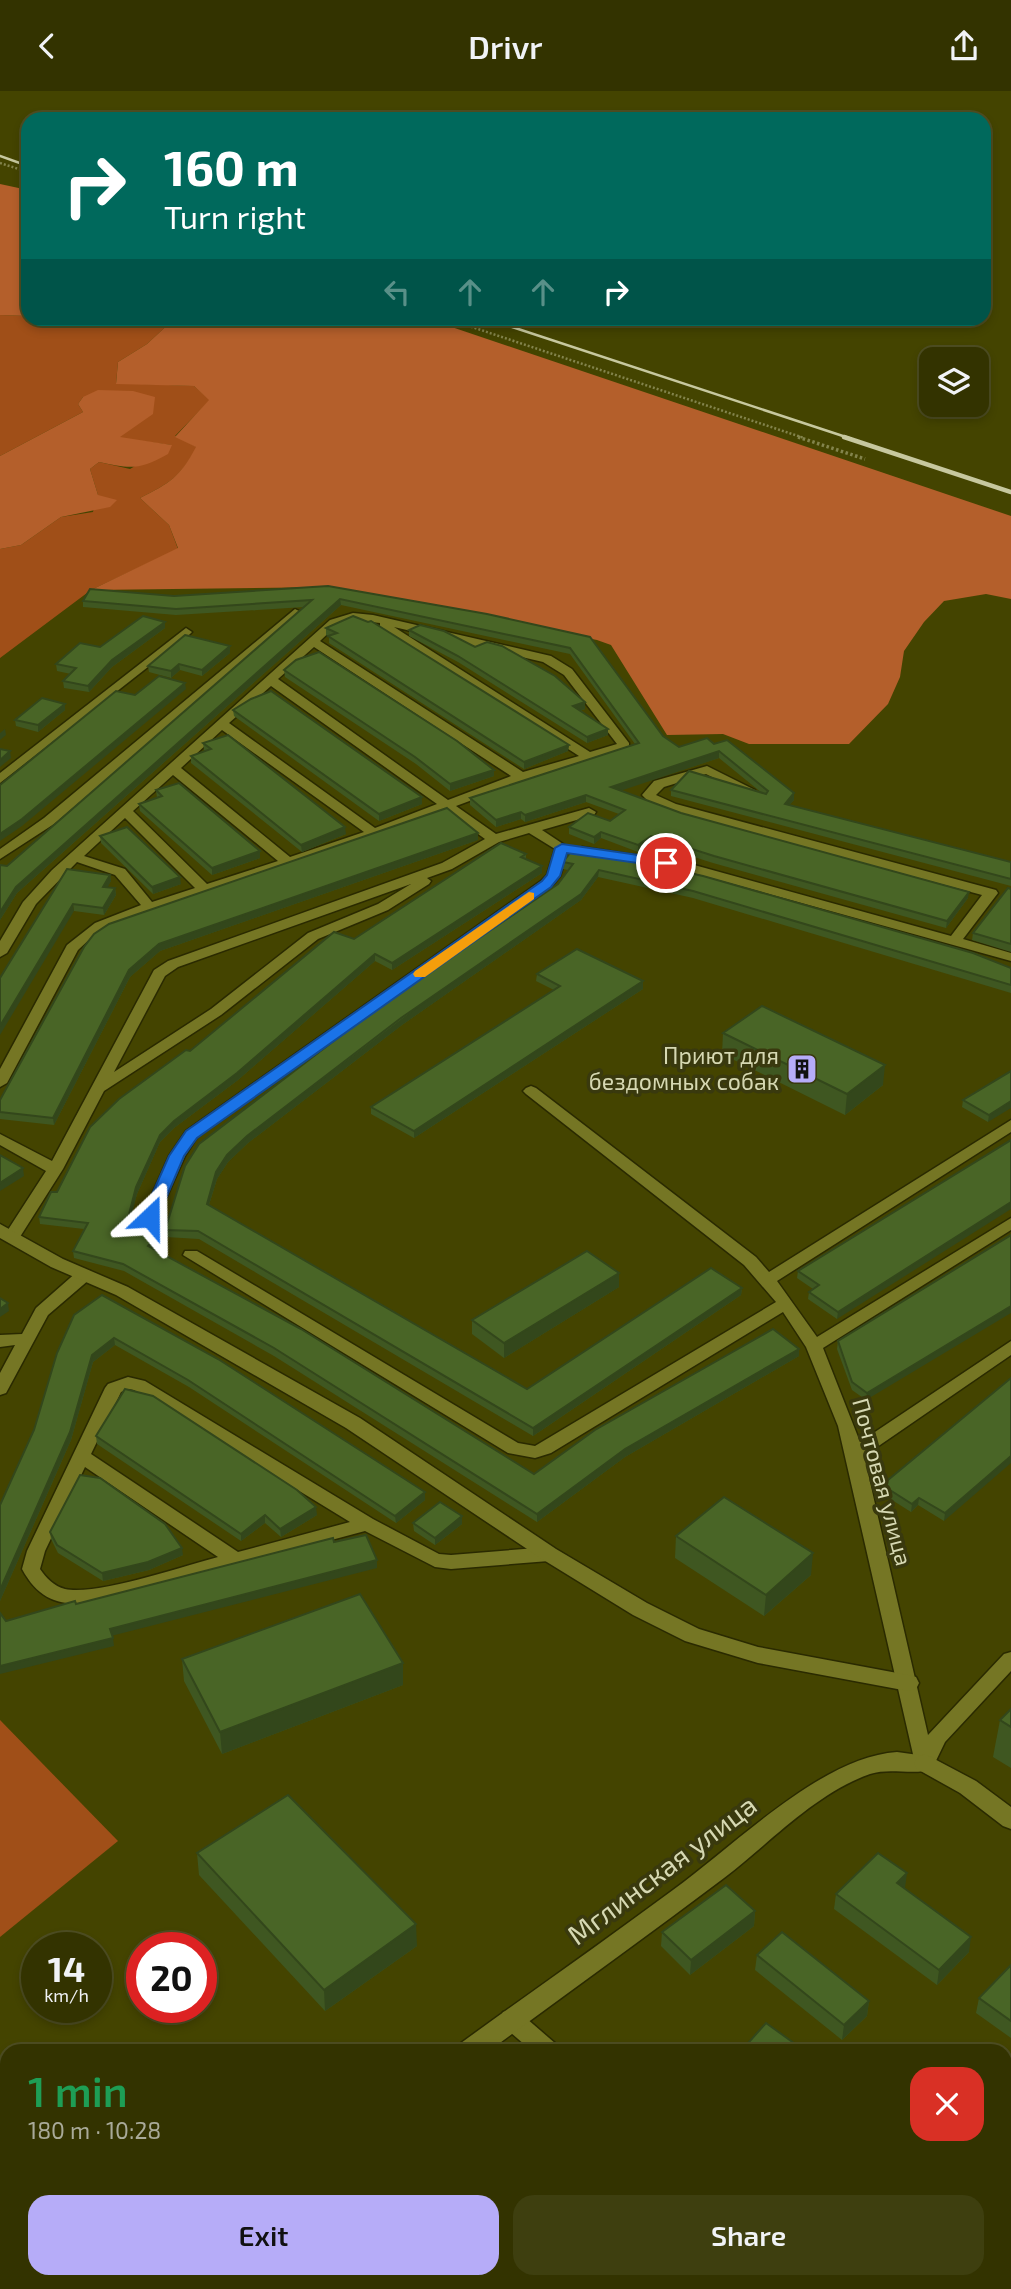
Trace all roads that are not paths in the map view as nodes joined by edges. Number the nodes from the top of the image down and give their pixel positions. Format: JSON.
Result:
{"nodes":[{"id":1,"x":295,"y":612,"type":"edge"},
{"id":2,"x":373,"y":618,"type":"junction"},
{"id":3,"x":186,"y":632,"type":"edge"},
{"id":4,"x":313,"y":641,"type":"junction"},
{"id":5,"x":271,"y":680,"type":"junction"},
{"id":6,"x":222,"y":724,"type":"junction"},
{"id":7,"x":589,"y":757,"type":"junction"},
{"id":8,"x":173,"y":768,"type":"junction"},
{"id":9,"x":521,"y":777,"type":"junction"},
{"id":10,"x":0,"y":779,"type":"edge"},
{"id":11,"x":749,"y":790,"type":"edge"},
{"id":12,"x":447,"y":804,"type":"junction"},
{"id":13,"x":125,"y":811,"type":"junction"},
{"id":14,"x":589,"y":811,"type":"edge"},
{"id":15,"x":533,"y":830,"type":"junction"},
{"id":16,"x":374,"y":833,"type":"junction"},
{"id":17,"x":494,"y":839,"type":"junction"},
{"id":18,"x":562,"y":848,"type":"junction"},
{"id":19,"x":0,"y":855,"type":"edge"},
{"id":20,"x":74,"y":857,"type":"junction"},
{"id":21,"x":287,"y":861,"type":"junction"},
{"id":22,"x":447,"y":866,"type":"junction"},
{"id":23,"x":204,"y":889,"type":"junction"},
{"id":24,"x":149,"y":907,"type":"junction"},
{"id":25,"x":954,"y":941,"type":"junction"},
{"id":26,"x":0,"y":953,"type":"edge"},
{"id":27,"x":1011,"y":957,"type":"edge"},
{"id":28,"x":0,"y":1083,"type":"edge"},
{"id":29,"x":97,"y":1089,"type":"junction"},
{"id":30,"x":531,"y":1091,"type":"dead end"},
{"id":31,"x":1011,"y":1125,"type":"edge"},
{"id":32,"x":0,"y":1139,"type":"edge"},
{"id":33,"x":55,"y":1169,"type":"junction"},
{"id":34,"x":150,"y":1217,"type":"dead end"},
{"id":35,"x":1011,"y":1223,"type":"edge"},
{"id":36,"x":6,"y":1233,"type":"edge"},
{"id":37,"x":191,"y":1255,"type":"dead end"},
{"id":38,"x":84,"y":1275,"type":"junction"},
{"id":39,"x":767,"y":1280,"type":"junction"},
{"id":40,"x":786,"y":1303,"type":"junction"},
{"id":41,"x":26,"y":1339,"type":"junction"},
{"id":42,"x":0,"y":1341,"type":"edge"},
{"id":43,"x":814,"y":1346,"type":"junction"},
{"id":44,"x":1011,"y":1347,"type":"edge"},
{"id":45,"x":0,"y":1389,"type":"edge"},
{"id":46,"x":855,"y":1454,"type":"junction"},
{"id":47,"x":81,"y":1456,"type":"junction"},
{"id":48,"x":367,"y":1524,"type":"junction"},
{"id":49,"x":549,"y":1554,"type":"junction"},
{"id":50,"x":235,"y":1559,"type":"junction"},
{"id":51,"x":1011,"y":1659,"type":"edge"},
{"id":52,"x":908,"y":1683,"type":"junction"},
{"id":53,"x":925,"y":1763,"type":"junction"},
{"id":54,"x":1011,"y":1820,"type":"edge"},
{"id":55,"x":512,"y":2019,"type":"junction"},
{"id":56,"x":479,"y":2044,"type":"edge"},
{"id":57,"x":540,"y":2044,"type":"edge"}],
"edges":[{"from":1,"to":19,"type":"lane"},
{"from":2,"to":4,"type":"lane"},
{"from":2,"to":7,"type":"lane"},
{"from":2,"to":7,"type":"lane"},
{"from":3,"to":10,"type":"lane"},
{"from":4,"to":5,"type":"lane"},
{"from":4,"to":9,"type":"lane"},
{"from":5,"to":6,"type":"lane"},
{"from":5,"to":12,"type":"lane"},
{"from":6,"to":8,"type":"lane"},
{"from":6,"to":16,"type":"lane"},
{"from":7,"to":9,"type":"lane"},
{"from":8,"to":13,"type":"lane"},
{"from":8,"to":21,"type":"lane"},
{"from":9,"to":12,"type":"lane"},
{"from":11,"to":25,"type":"lane"},
{"from":12,"to":16,"type":"lane"},
{"from":12,"to":17,"type":"lane"},
{"from":13,"to":20,"type":"lane"},
{"from":13,"to":23,"type":"lane"},
{"from":14,"to":15,"type":"lane"},
{"from":15,"to":17,"type":"lane"},
{"from":15,"to":18,"type":"lane"},
{"from":16,"to":21,"type":"lane"},
{"from":17,"to":22,"type":"lane"},
{"from":18,"to":25,"type":"lane"},
{"from":18,"to":34,"type":"lane"},
{"from":20,"to":24,"type":"lane"},
{"from":20,"to":26,"type":"lane"},
{"from":21,"to":23,"type":"lane"},
{"from":22,"to":29,"type":"lane"},
{"from":22,"to":29,"type":"lane"},
{"from":23,"to":24,"type":"lane"},
{"from":24,"to":28,"type":"lane"},
{"from":25,"to":27,"type":"lane"},
{"from":29,"to":33,"type":"lane"},
{"from":30,"to":39,"type":"lane","name":"Почтовая улица"},
{"from":31,"to":39,"type":"lane"},
{"from":32,"to":33,"type":"lane"},
{"from":33,"to":36,"type":"lane"},
{"from":35,"to":43,"type":"lane"},
{"from":36,"to":38,"type":"street"},
{"from":37,"to":40,"type":"lane"},
{"from":38,"to":41,"type":"lane"},
{"from":38,"to":49,"type":"street"},
{"from":39,"to":40,"type":"lane","name":"Почтовая улица"},
{"from":40,"to":43,"type":"lane","name":"Почтовая улица"},
{"from":41,"to":42,"type":"lane"},
{"from":41,"to":45,"type":"lane"},
{"from":43,"to":46,"type":"lane","name":"Почтовая улица"},
{"from":44,"to":46,"type":"lane"},
{"from":46,"to":52,"type":"lane","name":"Почтовая улица"},
{"from":47,"to":48,"type":"lane"},
{"from":47,"to":50,"type":"lane"},
{"from":47,"to":50,"type":"lane"},
{"from":48,"to":49,"type":"lane"},
{"from":48,"to":50,"type":"lane"},
{"from":49,"to":52,"type":"street"},
{"from":51,"to":53,"type":"lane"},
{"from":52,"to":53,"type":"lane","name":"Почтовая улица"},
{"from":53,"to":54,"type":"street"},
{"from":53,"to":55,"type":"street","name":"Мглинская улица"},
{"from":55,"to":56,"type":"street","name":"Мглинская улица"},
{"from":55,"to":57,"type":"lane"}]}
